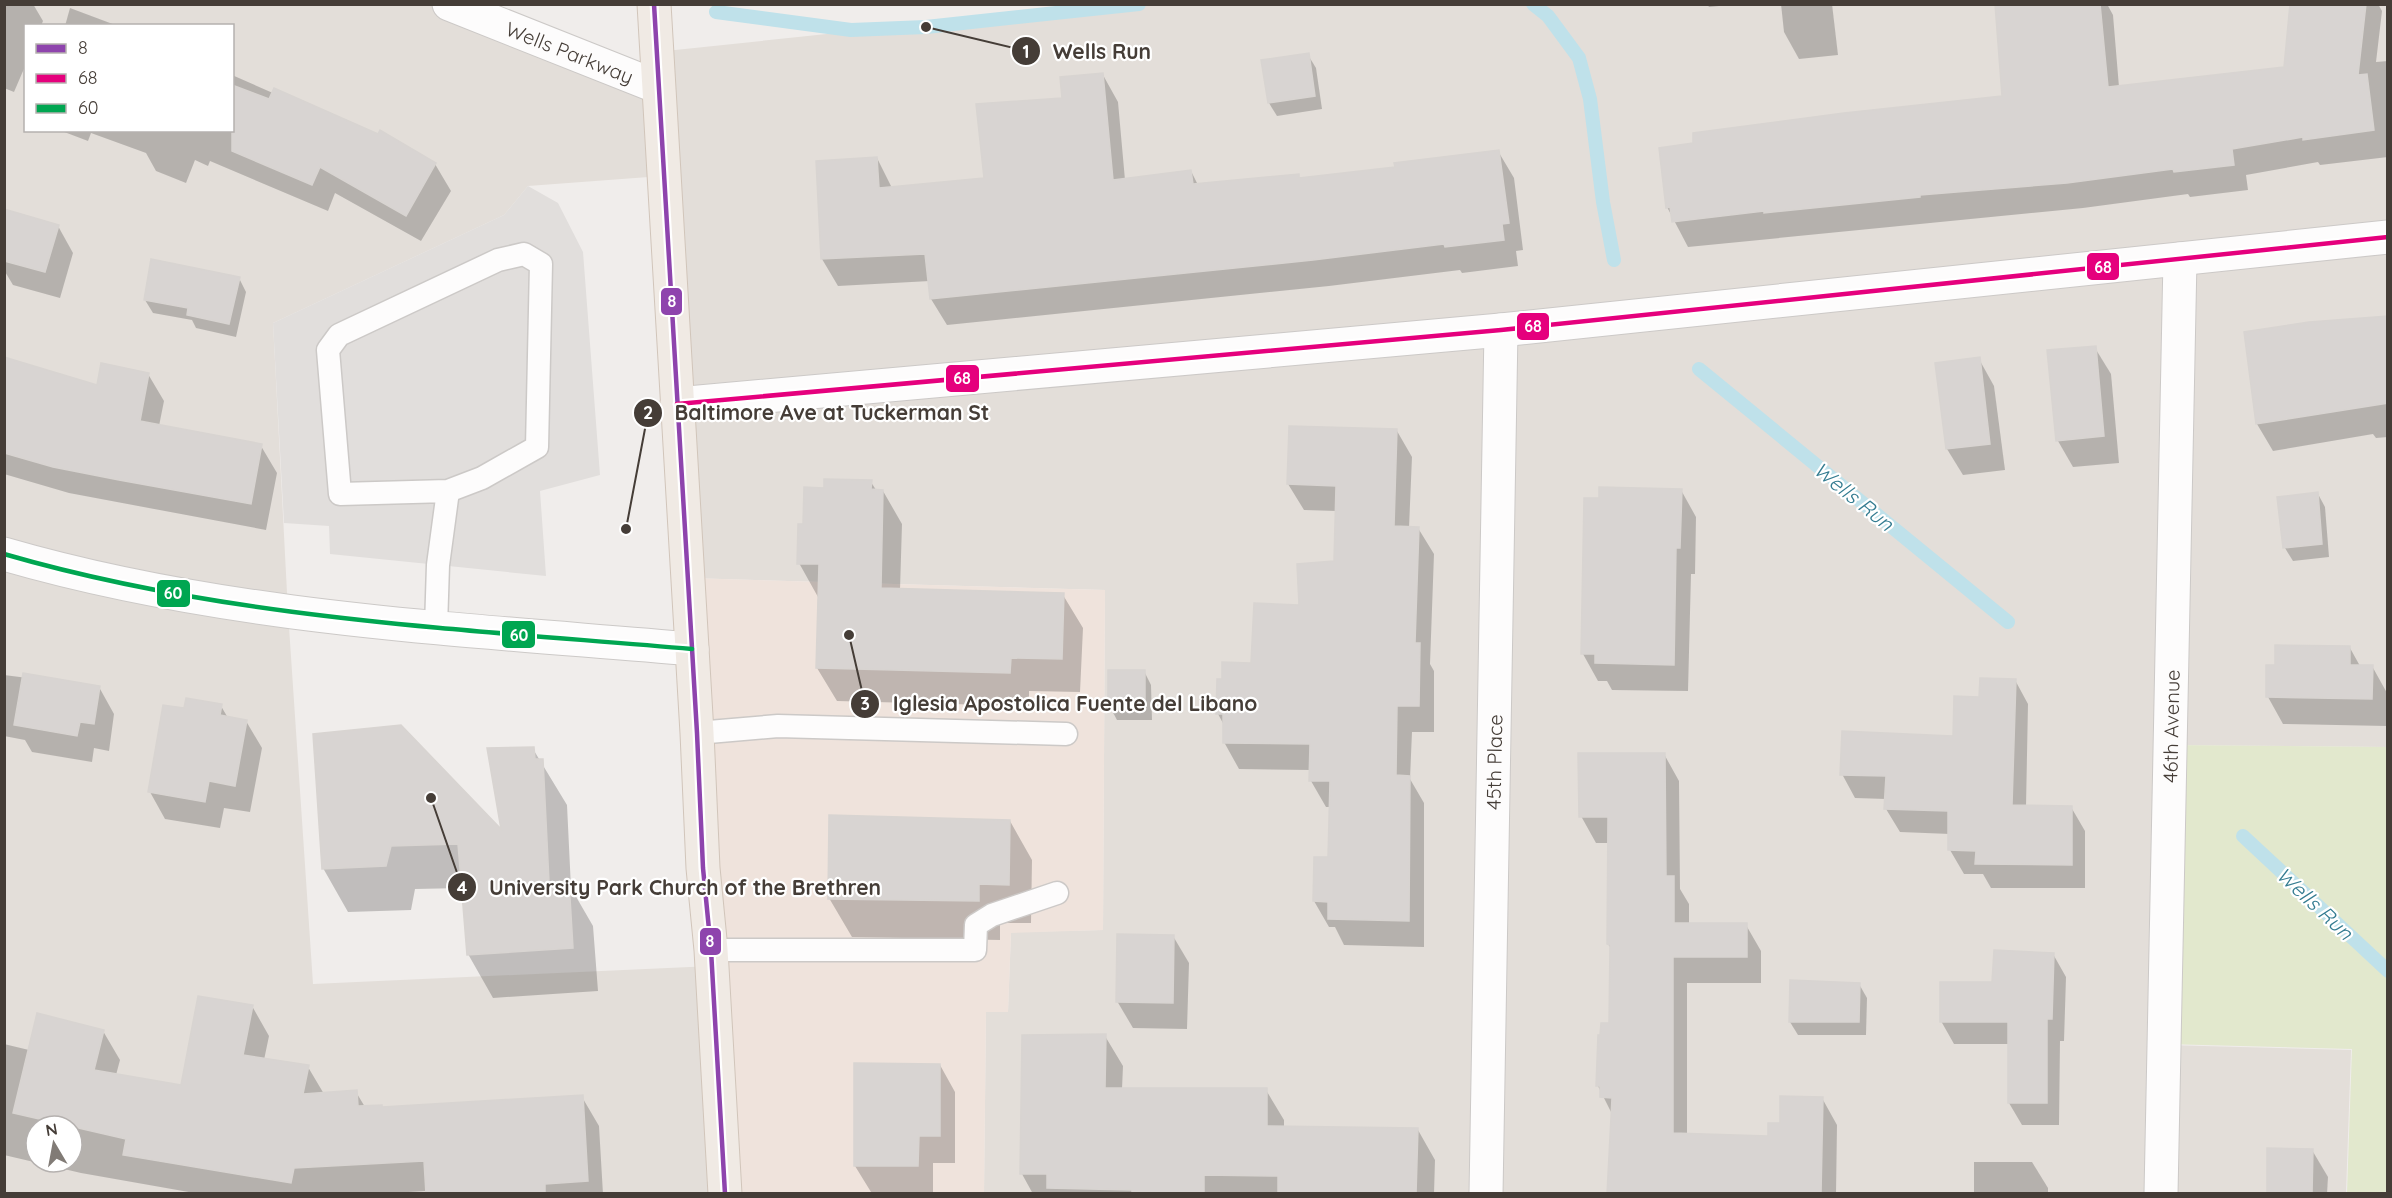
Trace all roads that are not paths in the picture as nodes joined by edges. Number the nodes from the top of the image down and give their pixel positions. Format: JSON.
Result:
{"nodes":[{"id":1,"x":449,"y":4,"type":"edge"},
{"id":2,"x":654,"y":4,"type":"edge"},
{"id":3,"x":658,"y":87,"type":"junction"},
{"id":4,"x":2388,"y":237,"type":"edge"},
{"id":5,"x":2180,"y":259,"type":"junction"},
{"id":6,"x":1501,"y":330,"type":"junction"},
{"id":7,"x":677,"y":404,"type":"junction"},
{"id":8,"x":448,"y":491,"type":"junction"},
{"id":9,"x":4,"y":554,"type":"edge"},
{"id":10,"x":436,"y":627,"type":"junction"},
{"id":11,"x":692,"y":649,"type":"junction"},
{"id":12,"x":698,"y":733,"type":"junction"},
{"id":13,"x":1066,"y":734,"type":"dead end"},
{"id":14,"x":1057,"y":893,"type":"dead end"},
{"id":15,"x":711,"y":950,"type":"junction"},
{"id":16,"x":725,"y":1194,"type":"edge"},
{"id":17,"x":1486,"y":1194,"type":"edge"},
{"id":18,"x":2161,"y":1194,"type":"edge"}],
"edges":[{"from":1,"to":3,"type":"street","name":"Wells Parkway"},
{"from":2,"to":3,"type":"main road"},
{"from":3,"to":7,"type":"main road"},
{"from":4,"to":5,"type":"street"},
{"from":5,"to":6,"type":"street"},
{"from":5,"to":18,"type":"street","name":"46th Avenue"},
{"from":6,"to":7,"type":"street"},
{"from":6,"to":17,"type":"street","name":"45th Place"},
{"from":7,"to":11,"type":"main road"},
{"from":8,"to":8,"type":"lane"},
{"from":8,"to":10,"type":"lane"},
{"from":9,"to":10,"type":"street"},
{"from":10,"to":11,"type":"street"},
{"from":11,"to":12,"type":"main road"},
{"from":12,"to":13,"type":"lane"},
{"from":12,"to":15,"type":"main road"},
{"from":14,"to":15,"type":"lane"},
{"from":15,"to":16,"type":"main road"}]}
